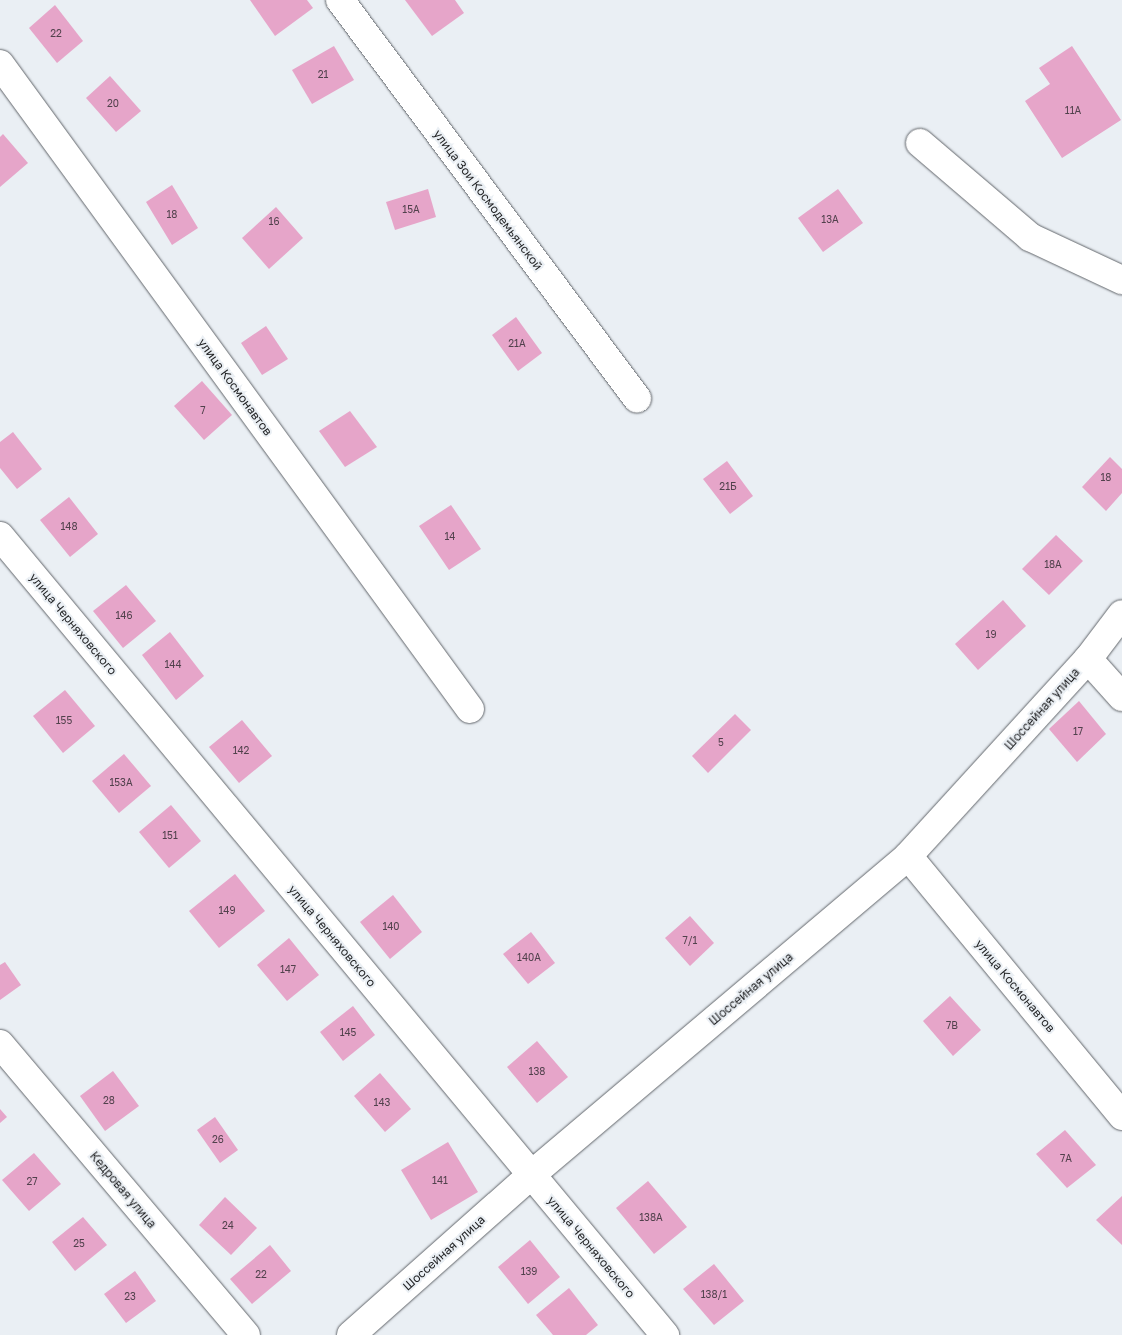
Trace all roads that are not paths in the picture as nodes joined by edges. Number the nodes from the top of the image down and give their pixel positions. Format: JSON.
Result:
{"nodes":[{"id":1,"x":340,"y":0,"type":"edge"},
{"id":2,"x":0,"y":64,"type":"edge"},
{"id":3,"x":920,"y":143,"type":"dead end"},
{"id":4,"x":1122,"y":280,"type":"edge"},
{"id":5,"x":637,"y":399,"type":"dead end"},
{"id":6,"x":0,"y":536,"type":"edge"},
{"id":7,"x":1122,"y":614,"type":"edge"},
{"id":8,"x":1088,"y":659,"type":"junction"},
{"id":9,"x":1122,"y":697,"type":"edge"},
{"id":10,"x":470,"y":709,"type":"dead end"},
{"id":11,"x":908,"y":856,"type":"junction"},
{"id":12,"x":0,"y":1044,"type":"edge"},
{"id":13,"x":1122,"y":1116,"type":"edge"},
{"id":14,"x":531,"y":1175,"type":"junction"},
{"id":15,"x":246,"y":1335,"type":"edge"},
{"id":16,"x":351,"y":1335,"type":"edge"},
{"id":17,"x":664,"y":1335,"type":"edge"}],
"edges":[{"from":1,"to":5,"type":"street","name":"улица Зои Космодемьянской"},
{"from":2,"to":10,"type":"street","name":"улица Космонавтов"},
{"from":3,"to":4,"type":"street"},
{"from":6,"to":14,"type":"street","name":"улица Черняховского"},
{"from":7,"to":8,"type":"street","name":"Шоссейная улица"},
{"from":8,"to":9,"type":"street"},
{"from":8,"to":11,"type":"street","name":"Шоссейная улица"},
{"from":11,"to":13,"type":"street","name":"улица Космонавтов"},
{"from":11,"to":14,"type":"street","name":"Шоссейная улица"},
{"from":12,"to":15,"type":"street","name":"Кедровая улица"},
{"from":14,"to":16,"type":"street","name":"Шоссейная улица"},
{"from":14,"to":17,"type":"street","name":"улица Черняховского"}]}
